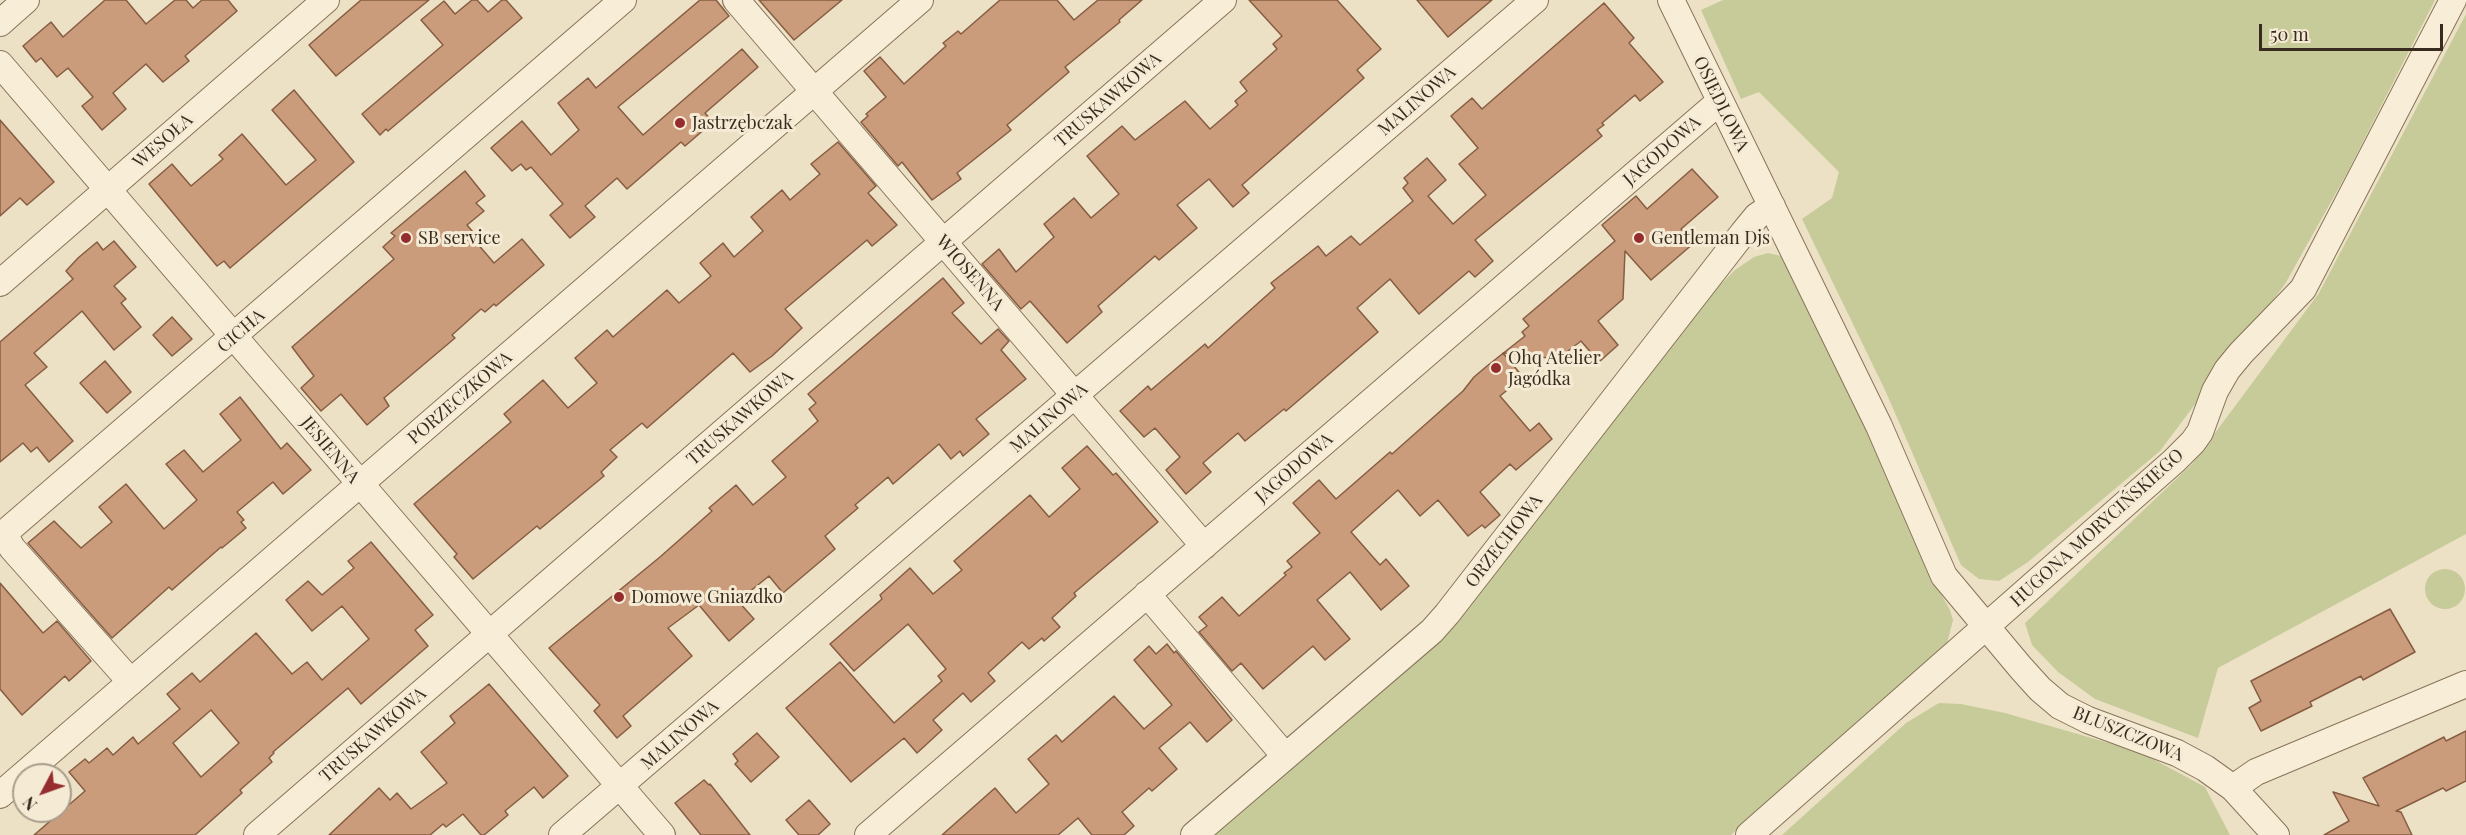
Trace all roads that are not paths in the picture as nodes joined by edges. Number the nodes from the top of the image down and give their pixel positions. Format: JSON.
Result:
{"nodes":[{"id":1,"x":26,"y":0,"type":"edge"},
{"id":2,"x":326,"y":0,"type":"edge"},
{"id":3,"x":623,"y":0,"type":"edge"},
{"id":4,"x":736,"y":0,"type":"edge"},
{"id":5,"x":920,"y":0,"type":"edge"},
{"id":6,"x":1223,"y":0,"type":"edge"},
{"id":7,"x":1535,"y":0,"type":"edge"},
{"id":8,"x":1671,"y":0,"type":"edge"},
{"id":9,"x":2453,"y":0,"type":"edge"},
{"id":10,"x":0,"y":23,"type":"edge"},
{"id":11,"x":0,"y":64,"type":"edge"},
{"id":12,"x":814,"y":91,"type":"junction"},
{"id":13,"x":1719,"y":102,"type":"junction"},
{"id":14,"x":107,"y":190,"type":"junction"},
{"id":15,"x":1772,"y":206,"type":"junction"},
{"id":16,"x":944,"y":242,"type":"junction"},
{"id":17,"x":0,"y":283,"type":"edge"},
{"id":18,"x":234,"y":337,"type":"junction"},
{"id":19,"x":1075,"y":396,"type":"junction"},
{"id":20,"x":359,"y":484,"type":"junction"},
{"id":21,"x":1204,"y":546,"type":"junction"},
{"id":22,"x":1147,"y":594,"type":"junction"},
{"id":23,"x":1986,"y":626,"type":"junction"},
{"id":24,"x":489,"y":635,"type":"junction"},
{"id":25,"x":130,"y":682,"type":"junction"},
{"id":26,"x":2466,"y":684,"type":"edge"},
{"id":27,"x":1285,"y":756,"type":"junction"},
{"id":28,"x":620,"y":787,"type":"junction"},
{"id":29,"x":2233,"y":788,"type":"junction"},
{"id":30,"x":0,"y":795,"type":"edge"},
{"id":31,"x":257,"y":835,"type":"edge"},
{"id":32,"x":562,"y":835,"type":"edge"},
{"id":33,"x":662,"y":835,"type":"edge"},
{"id":34,"x":868,"y":835,"type":"edge"},
{"id":35,"x":1194,"y":835,"type":"edge"},
{"id":36,"x":1749,"y":835,"type":"edge"},
{"id":37,"x":2276,"y":835,"type":"edge"}],
"edges":[{"from":1,"to":10,"type":"street"},
{"from":2,"to":14,"type":"street","name":"WESOŁA"},
{"from":3,"to":18,"type":"street","name":"CICHA"},
{"from":4,"to":12,"type":"street","name":"WIOSENNA"},
{"from":5,"to":12,"type":"street","name":"PORZECZKOWA"},
{"from":6,"to":16,"type":"street","name":"TRUSKAWKOWA"},
{"from":7,"to":19,"type":"street","name":"MALINOWA"},
{"from":8,"to":13,"type":"street","name":"OSIEDLOWA"},
{"from":9,"to":23,"type":"street","name":"HUGONA MORYCIŃSKIEGO"},
{"from":11,"to":14,"type":"street","name":"JESIENNA"},
{"from":12,"to":16,"type":"street","name":"WIOSENNA"},
{"from":12,"to":20,"type":"street","name":"PORZECZKOWA"},
{"from":13,"to":15,"type":"street","name":"OSIEDLOWA"},
{"from":13,"to":21,"type":"street","name":"JAGODOWA"},
{"from":14,"to":17,"type":"street","name":"WESOŁA"},
{"from":14,"to":18,"type":"street","name":"JESIENNA"},
{"from":15,"to":23,"type":"street","name":"OSIEDLOWA"},
{"from":15,"to":27,"type":"street","name":"ORZECHOWA"},
{"from":16,"to":19,"type":"street","name":"WIOSENNA"},
{"from":16,"to":24,"type":"street","name":"TRUSKAWKOWA"},
{"from":18,"to":20,"type":"street","name":"JESIENNA"},
{"from":18,"to":25,"type":"street","name":"CICHA"},
{"from":19,"to":21,"type":"street","name":"WIOSENNA"},
{"from":19,"to":28,"type":"street","name":"MALINOWA"},
{"from":20,"to":24,"type":"street","name":"JESIENNA"},
{"from":20,"to":25,"type":"street","name":"PORZECZKOWA"},
{"from":21,"to":22,"type":"street","name":"JAGODOWA"},
{"from":22,"to":27,"type":"street"},
{"from":22,"to":34,"type":"street","name":"JAGODOWA"},
{"from":23,"to":29,"type":"street","name":"BLUSZCZOWA"},
{"from":23,"to":36,"type":"street","name":"HUGONA MORYCIŃSKIEGO"},
{"from":24,"to":28,"type":"street","name":"JESIENNA"},
{"from":24,"to":31,"type":"street","name":"TRUSKAWKOWA"},
{"from":25,"to":30,"type":"street","name":"PORZECZKOWA"},
{"from":26,"to":29,"type":"street"},
{"from":27,"to":35,"type":"street","name":"ORZECHOWA"},
{"from":28,"to":32,"type":"street","name":"MALINOWA"},
{"from":28,"to":33,"type":"street","name":"JESIENNA"},
{"from":29,"to":37,"type":"street","name":"BLUSZCZOWA"}]}
